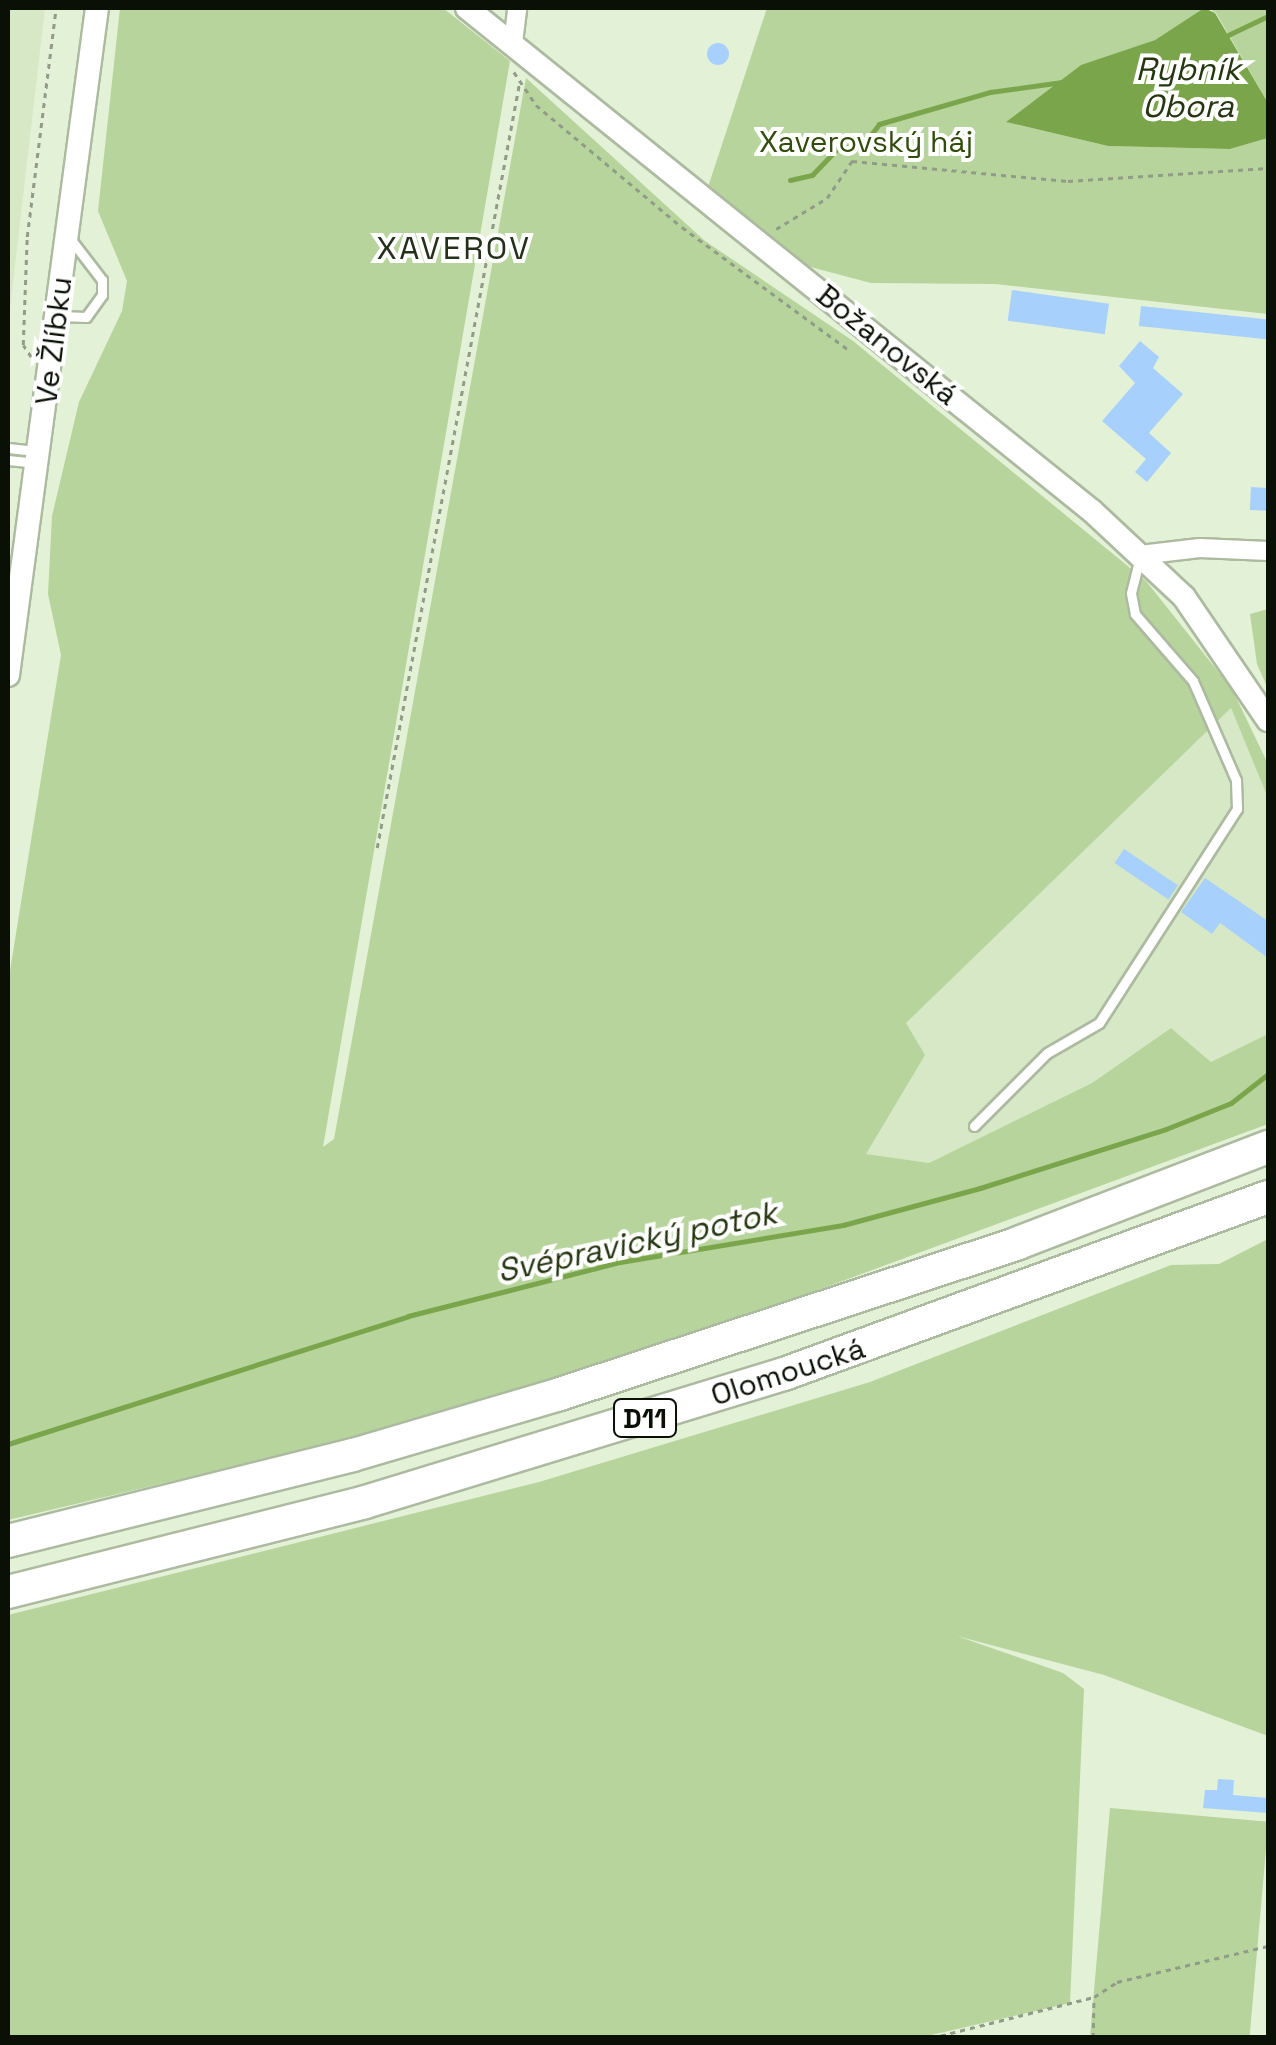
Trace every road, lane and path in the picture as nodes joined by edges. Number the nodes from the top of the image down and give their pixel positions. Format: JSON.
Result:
{"nodes":[{"id":1,"x":56,"y":8,"type":"edge"},
{"id":2,"x":98,"y":8,"type":"edge"},
{"id":3,"x":467,"y":8,"type":"edge"},
{"id":4,"x":517,"y":8,"type":"edge"},
{"id":5,"x":513,"y":43,"type":"junction"},
{"id":6,"x":519,"y":85,"type":"junction"},
{"id":7,"x":1268,"y":168,"type":"edge"},
{"id":8,"x":67,"y":235,"type":"junction"},
{"id":9,"x":759,"y":242,"type":"junction"},
{"id":10,"x":57,"y":315,"type":"junction"},
{"id":11,"x":850,"y":350,"type":"dead end"},
{"id":12,"x":48,"y":381,"type":"junction"},
{"id":13,"x":8,"y":448,"type":"edge"},
{"id":14,"x":38,"y":458,"type":"junction"},
{"id":15,"x":8,"y":460,"type":"edge"},
{"id":16,"x":17,"y":534,"type":"edge"},
{"id":17,"x":1268,"y":551,"type":"edge"},
{"id":18,"x":1140,"y":555,"type":"junction"},
{"id":19,"x":8,"y":674,"type":"edge"},
{"id":20,"x":1268,"y":720,"type":"edge"},
{"id":21,"x":376,"y":848,"type":"dead end"},
{"id":22,"x":974,"y":1126,"type":"dead end"},
{"id":23,"x":1268,"y":1147,"type":"edge"},
{"id":24,"x":1268,"y":1197,"type":"edge"},
{"id":25,"x":12,"y":1540,"type":"edge"},
{"id":26,"x":8,"y":1592,"type":"edge"},
{"id":27,"x":1268,"y":1946,"type":"edge"},
{"id":28,"x":1094,"y":1997,"type":"junction"},
{"id":29,"x":931,"y":2038,"type":"edge"},
{"id":30,"x":1093,"y":2038,"type":"edge"}],
"edges":[{"from":1,"to":12,"type":"path"},
{"from":2,"to":8,"type":"street","name":"Ve Žlíbku"},
{"from":3,"to":5,"type":"street","name":"Božanovská"},
{"from":4,"to":5,"type":"street"},
{"from":5,"to":6,"type":"path"},
{"from":5,"to":9,"type":"street","name":"Božanovská"},
{"from":6,"to":11,"type":"path"},
{"from":6,"to":21,"type":"path"},
{"from":7,"to":9,"type":"path"},
{"from":8,"to":10,"type":"street","name":"Ve Žlíbku"},
{"from":8,"to":10,"type":"lane"},
{"from":9,"to":18,"type":"street","name":"Božanovská"},
{"from":10,"to":12,"type":"street","name":"Ve Žlíbku"},
{"from":12,"to":14,"type":"street","name":"Ve Žlíbku"},
{"from":13,"to":14,"type":"lane"},
{"from":14,"to":15,"type":"lane"},
{"from":14,"to":16,"type":"street","name":"Ve Žlíbku"},
{"from":16,"to":19,"type":"street","name":"Ve Žlíbku"},
{"from":17,"to":18,"type":"street"},
{"from":18,"to":20,"type":"street","name":"Božanovská"},
{"from":18,"to":22,"type":"lane"},
{"from":23,"to":25,"type":"highway","name":"Olomoucká","number":"D11"},
{"from":24,"to":26,"type":"highway","name":"Olomoucká","number":"D11"},
{"from":27,"to":28,"type":"path"},
{"from":28,"to":29,"type":"path"},
{"from":28,"to":30,"type":"path"}]}
